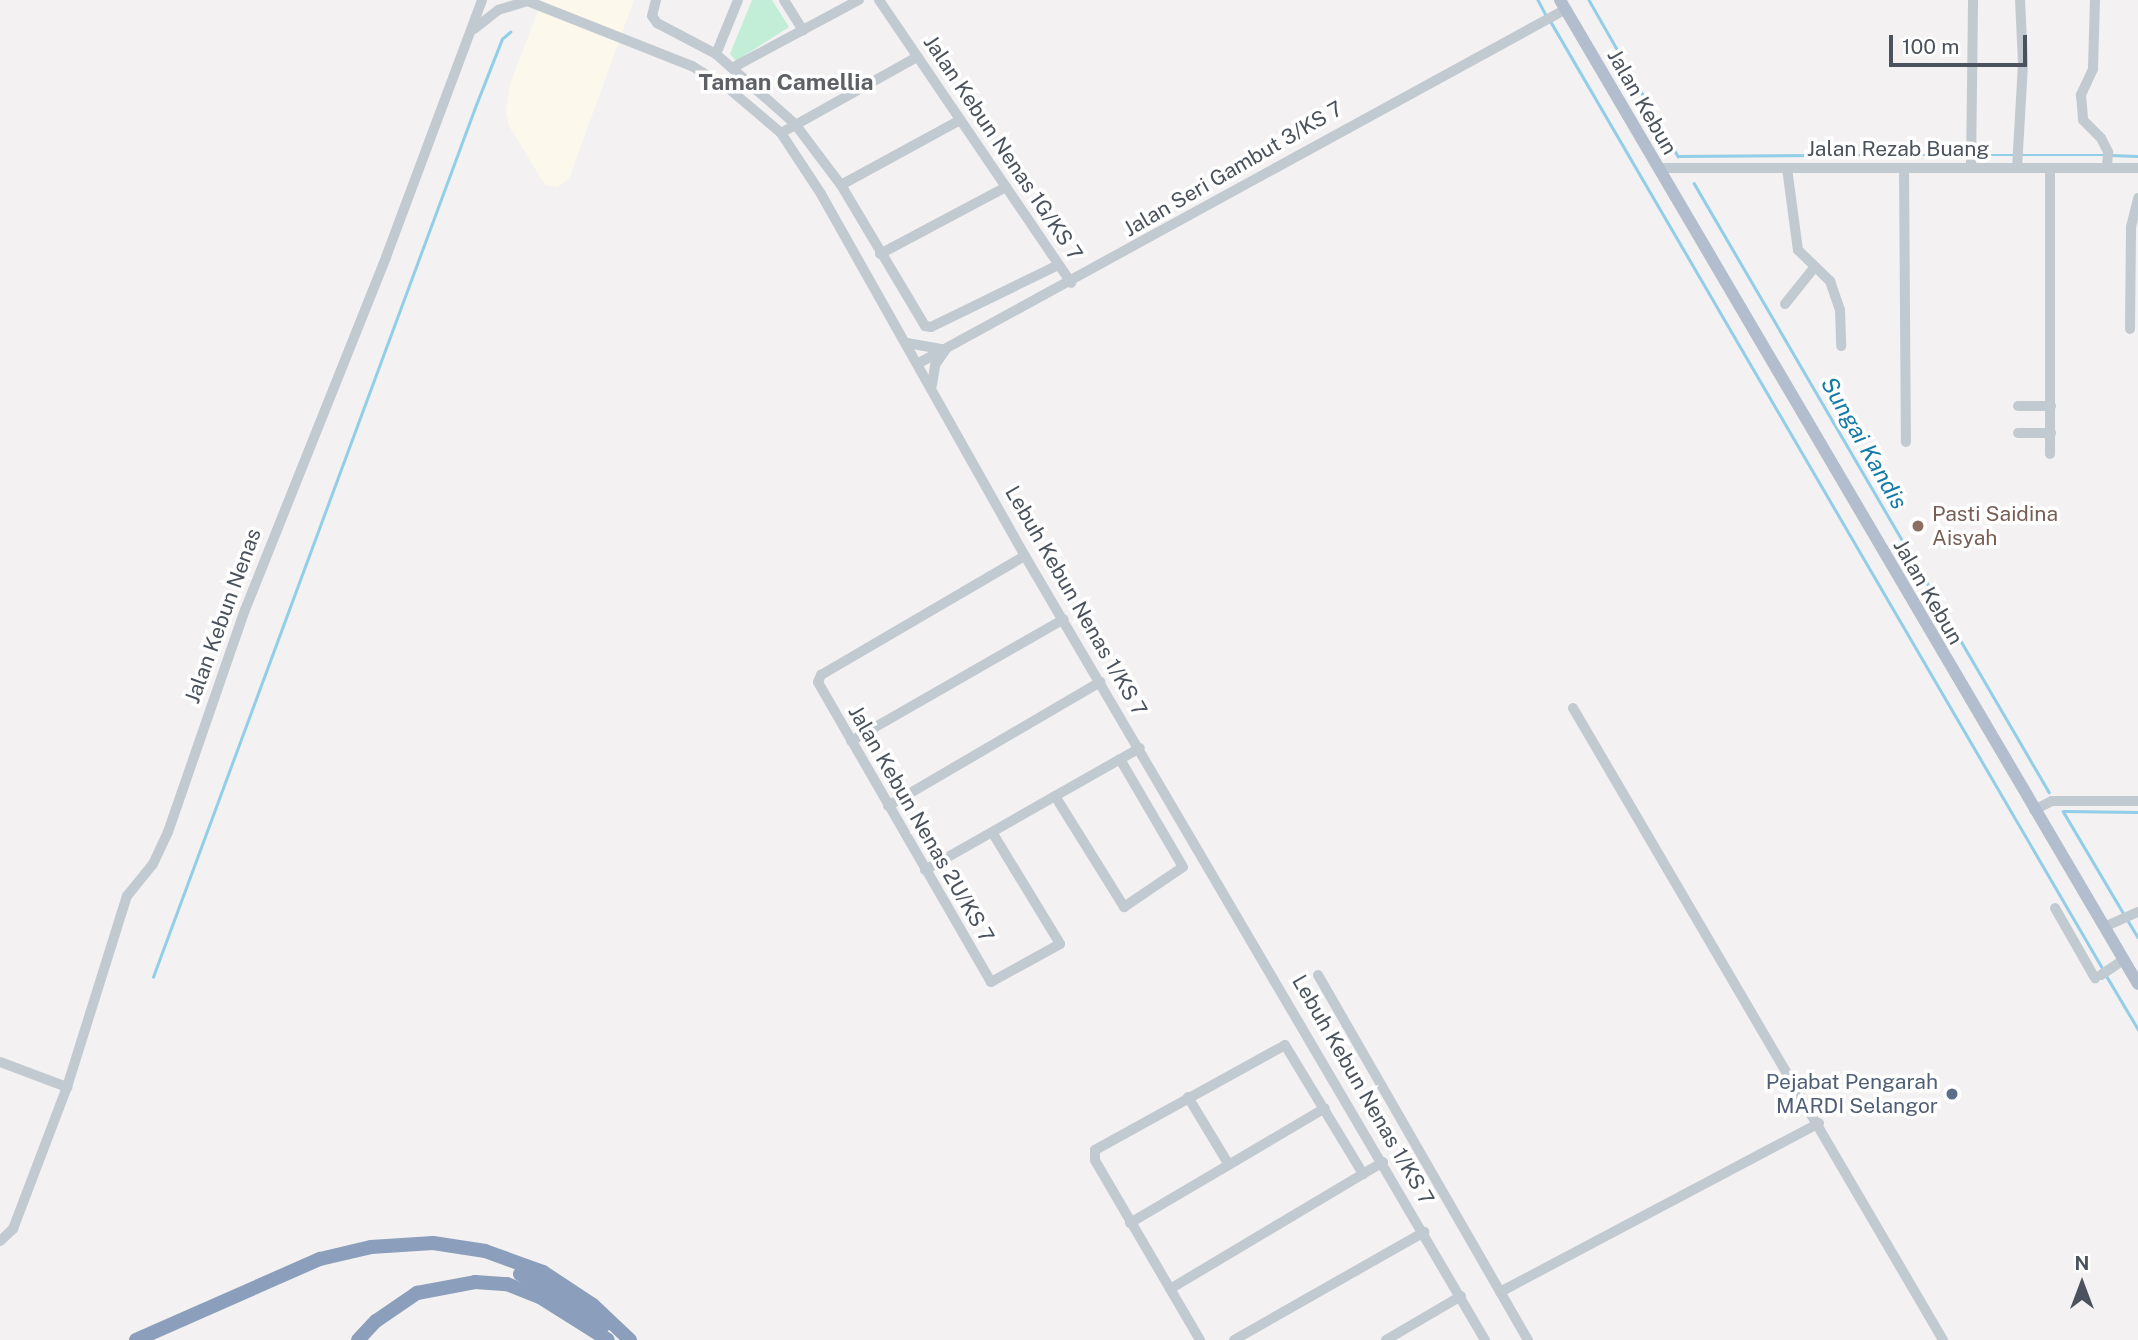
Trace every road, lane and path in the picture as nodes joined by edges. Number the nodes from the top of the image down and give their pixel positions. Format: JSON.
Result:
{"nodes":[{"id":1,"x":482,"y":0,"type":"edge"},
{"id":2,"x":527,"y":0,"type":"edge"},
{"id":3,"x":738,"y":0,"type":"edge"},
{"id":4,"x":784,"y":0,"type":"edge"},
{"id":5,"x":859,"y":0,"type":"edge"},
{"id":6,"x":879,"y":0,"type":"edge"},
{"id":7,"x":1973,"y":0,"type":"edge"},
{"id":8,"x":2020,"y":0,"type":"edge"},
{"id":9,"x":2095,"y":0,"type":"edge"},
{"id":10,"x":654,"y":5,"type":"edge"},
{"id":11,"x":1563,"y":5,"type":"edge"},
{"id":12,"x":803,"y":30,"type":"junction"},
{"id":13,"x":470,"y":34,"type":"junction"},
{"id":14,"x":716,"y":54,"type":"junction"},
{"id":15,"x":917,"y":57,"type":"junction"},
{"id":16,"x":732,"y":68,"type":"junction"},
{"id":17,"x":960,"y":120,"type":"junction"},
{"id":18,"x":795,"y":124,"type":"junction"},
{"id":19,"x":780,"y":133,"type":"junction"},
{"id":20,"x":1971,"y":161,"type":"junction"},
{"id":21,"x":2107,"y":161,"type":"junction"},
{"id":22,"x":2017,"y":164,"type":"junction"},
{"id":23,"x":2050,"y":167,"type":"junction"},
{"id":24,"x":2138,"y":167,"type":"edge"},
{"id":25,"x":1659,"y":168,"type":"junction"},
{"id":26,"x":1787,"y":168,"type":"junction"},
{"id":27,"x":1904,"y":168,"type":"junction"},
{"id":28,"x":841,"y":185,"type":"junction"},
{"id":29,"x":1006,"y":187,"type":"junction"},
{"id":30,"x":2138,"y":198,"type":"edge"},
{"id":31,"x":880,"y":254,"type":"junction"},
{"id":32,"x":1058,"y":265,"type":"junction"},
{"id":33,"x":1813,"y":269,"type":"junction"},
{"id":34,"x":1071,"y":282,"type":"junction"},
{"id":35,"x":1785,"y":304,"type":"dead end"},
{"id":36,"x":2130,"y":329,"type":"dead end"},
{"id":37,"x":907,"y":343,"type":"junction"},
{"id":38,"x":1841,"y":346,"type":"dead end"},
{"id":39,"x":946,"y":349,"type":"junction"},
{"id":40,"x":919,"y":363,"type":"junction"},
{"id":41,"x":932,"y":385,"type":"junction"},
{"id":42,"x":2018,"y":406,"type":"dead end"},
{"id":43,"x":2051,"y":406,"type":"junction"},
{"id":44,"x":2018,"y":433,"type":"dead end"},
{"id":45,"x":2051,"y":433,"type":"junction"},
{"id":46,"x":1906,"y":442,"type":"dead end"},
{"id":47,"x":2050,"y":454,"type":"dead end"},
{"id":48,"x":1025,"y":555,"type":"junction"},
{"id":49,"x":1064,"y":619,"type":"junction"},
{"id":50,"x":1100,"y":682,"type":"junction"},
{"id":51,"x":1573,"y":708,"type":"dead end"},
{"id":52,"x":851,"y":741,"type":"junction"},
{"id":53,"x":1140,"y":748,"type":"junction"},
{"id":54,"x":1120,"y":759,"type":"junction"},
{"id":55,"x":1055,"y":796,"type":"junction"},
{"id":56,"x":2138,"y":801,"type":"edge"},
{"id":57,"x":888,"y":806,"type":"junction"},
{"id":58,"x":2034,"y":810,"type":"junction"},
{"id":59,"x":992,"y":832,"type":"junction"},
{"id":60,"x":925,"y":870,"type":"junction"},
{"id":61,"x":2055,"y":908,"type":"dead end"},
{"id":62,"x":2134,"y":912,"type":"edge"},
{"id":63,"x":2104,"y":927,"type":"junction"},
{"id":64,"x":2123,"y":960,"type":"junction"},
{"id":65,"x":1318,"y":975,"type":"dead end"},
{"id":66,"x":2138,"y":984,"type":"edge"},
{"id":67,"x":0,"y":1062,"type":"edge"},
{"id":68,"x":67,"y":1087,"type":"junction"},
{"id":69,"x":1188,"y":1097,"type":"junction"},
{"id":70,"x":1325,"y":1108,"type":"junction"},
{"id":71,"x":1819,"y":1123,"type":"junction"},
{"id":72,"x":1383,"y":1162,"type":"junction"},
{"id":73,"x":1229,"y":1165,"type":"junction"},
{"id":74,"x":1363,"y":1174,"type":"junction"},
{"id":75,"x":1130,"y":1223,"type":"junction"},
{"id":76,"x":1424,"y":1232,"type":"junction"},
{"id":77,"x":0,"y":1241,"type":"edge"},
{"id":78,"x":520,"y":1274,"type":"dead end"},
{"id":79,"x":1170,"y":1289,"type":"junction"},
{"id":80,"x":1500,"y":1292,"type":"junction"},
{"id":81,"x":1461,"y":1296,"type":"junction"},
{"id":82,"x":136,"y":1340,"type":"edge"},
{"id":83,"x":358,"y":1340,"type":"edge"},
{"id":84,"x":608,"y":1340,"type":"edge"},
{"id":85,"x":617,"y":1340,"type":"edge"},
{"id":86,"x":630,"y":1340,"type":"edge"},
{"id":87,"x":1200,"y":1340,"type":"edge"},
{"id":88,"x":1234,"y":1340,"type":"edge"},
{"id":89,"x":1387,"y":1340,"type":"edge"},
{"id":90,"x":1485,"y":1340,"type":"edge"},
{"id":91,"x":1528,"y":1340,"type":"edge"},
{"id":92,"x":1943,"y":1340,"type":"edge"}],
"edges":[{"from":1,"to":13,"type":"street","name":"Jalan Kebun Nenas"},
{"from":2,"to":13,"type":"street"},
{"from":2,"to":19,"type":"street","name":"Lebuh Kebun Nenas 1/KS 7"},
{"from":3,"to":14,"type":"street"},
{"from":4,"to":12,"type":"street"},
{"from":5,"to":12,"type":"street"},
{"from":6,"to":15,"type":"street","name":"Jalan Kebun Nenas 1G/KS 7"},
{"from":7,"to":20,"type":"street"},
{"from":8,"to":22,"type":"street"},
{"from":9,"to":21,"type":"street"},
{"from":10,"to":14,"type":"street"},
{"from":11,"to":25,"type":"main road","name":"Jalan Kebun"},
{"from":11,"to":34,"type":"street","name":"Jalan Seri Gambut 3/KS 7"},
{"from":12,"to":16,"type":"street"},
{"from":13,"to":68,"type":"street","name":"Jalan Kebun Nenas"},
{"from":14,"to":16,"type":"street"},
{"from":15,"to":17,"type":"street","name":"Jalan Kebun Nenas 1G/KS 7"},
{"from":15,"to":18,"type":"street"},
{"from":16,"to":18,"type":"street"},
{"from":17,"to":28,"type":"street"},
{"from":17,"to":29,"type":"street","name":"Jalan Kebun Nenas 1G/KS 7"},
{"from":18,"to":19,"type":"street"},
{"from":18,"to":28,"type":"street"},
{"from":19,"to":37,"type":"street","name":"Lebuh Kebun Nenas 1/KS 7"},
{"from":20,"to":22,"type":"street","name":"Jalan Rezab Buang"},
{"from":20,"to":27,"type":"street","name":"Jalan Rezab Buang"},
{"from":21,"to":23,"type":"street","name":"Jalan Rezab Buang"},
{"from":21,"to":24,"type":"street","name":"Jalan Rezab Buang"},
{"from":22,"to":23,"type":"street","name":"Jalan Rezab Buang"},
{"from":23,"to":43,"type":"street"},
{"from":25,"to":26,"type":"street","name":"Jalan Rezab Buang"},
{"from":25,"to":58,"type":"main road","name":"Jalan Kebun"},
{"from":26,"to":27,"type":"street","name":"Jalan Rezab Buang"},
{"from":26,"to":33,"type":"street"},
{"from":27,"to":46,"type":"street"},
{"from":28,"to":31,"type":"street"},
{"from":29,"to":31,"type":"street"},
{"from":29,"to":32,"type":"street","name":"Jalan Kebun Nenas 1G/KS 7"},
{"from":30,"to":36,"type":"street"},
{"from":31,"to":32,"type":"street"},
{"from":32,"to":34,"type":"street","name":"Jalan Kebun Nenas 1G/KS 7"},
{"from":33,"to":35,"type":"street"},
{"from":33,"to":38,"type":"street"},
{"from":34,"to":39,"type":"street","name":"Jalan Seri Gambut 3/KS 7"},
{"from":37,"to":39,"type":"street"},
{"from":37,"to":40,"type":"street","name":"Lebuh Kebun Nenas 1/KS 7"},
{"from":39,"to":40,"type":"street","name":"Jalan Seri Gambut 3/KS 7"},
{"from":39,"to":41,"type":"street"},
{"from":40,"to":41,"type":"street","name":"Lebuh Kebun Nenas 1/KS 7"},
{"from":41,"to":48,"type":"street","name":"Lebuh Kebun Nenas 1/KS 7"},
{"from":42,"to":43,"type":"street"},
{"from":43,"to":45,"type":"street"},
{"from":44,"to":45,"type":"street"},
{"from":45,"to":47,"type":"street"},
{"from":48,"to":49,"type":"street","name":"Lebuh Kebun Nenas 1/KS 7"},
{"from":48,"to":52,"type":"street","name":"Jalan Kebun Nenas 2U/KS 7"},
{"from":49,"to":50,"type":"street","name":"Lebuh Kebun Nenas 1/KS 7"},
{"from":49,"to":52,"type":"street"},
{"from":50,"to":53,"type":"street","name":"Lebuh Kebun Nenas 1/KS 7"},
{"from":50,"to":57,"type":"street"},
{"from":51,"to":71,"type":"street"},
{"from":52,"to":57,"type":"street","name":"Jalan Kebun Nenas 2U/KS 7"},
{"from":53,"to":54,"type":"street"},
{"from":53,"to":72,"type":"street","name":"Lebuh Kebun Nenas 1/KS 7"},
{"from":54,"to":55,"type":"street"},
{"from":54,"to":55,"type":"street"},
{"from":55,"to":59,"type":"street"},
{"from":56,"to":58,"type":"street"},
{"from":57,"to":60,"type":"street","name":"Jalan Kebun Nenas 2U/KS 7"},
{"from":58,"to":63,"type":"main road","name":"Jalan Kebun"},
{"from":59,"to":60,"type":"street"},
{"from":59,"to":60,"type":"street","name":"Jalan Kebun Nenas 2U/KS 7"},
{"from":61,"to":64,"type":"street"},
{"from":62,"to":63,"type":"street"},
{"from":63,"to":64,"type":"main road","name":"Jalan Kebun"},
{"from":64,"to":66,"type":"main road","name":"Jalan Kebun"},
{"from":65,"to":80,"type":"street"},
{"from":67,"to":68,"type":"street"},
{"from":68,"to":77,"type":"street","name":"Jalan Kebun Nenas"},
{"from":69,"to":70,"type":"street"},
{"from":69,"to":73,"type":"street"},
{"from":69,"to":75,"type":"street"},
{"from":70,"to":73,"type":"street"},
{"from":70,"to":74,"type":"street"},
{"from":71,"to":80,"type":"street"},
{"from":71,"to":92,"type":"street"},
{"from":72,"to":74,"type":"street"},
{"from":72,"to":76,"type":"street","name":"Lebuh Kebun Nenas 1/KS 7"},
{"from":73,"to":75,"type":"street"},
{"from":74,"to":79,"type":"street"},
{"from":75,"to":79,"type":"street"},
{"from":76,"to":81,"type":"street","name":"Lebuh Kebun Nenas 1/KS 7"},
{"from":76,"to":88,"type":"street"},
{"from":78,"to":85,"type":"highway"},
{"from":79,"to":87,"type":"street"},
{"from":80,"to":91,"type":"street"},
{"from":81,"to":89,"type":"street"},
{"from":81,"to":90,"type":"street","name":"Lebuh Kebun Nenas 1/KS 7"},
{"from":82,"to":86,"type":"highway"},
{"from":83,"to":84,"type":"highway"}]}
